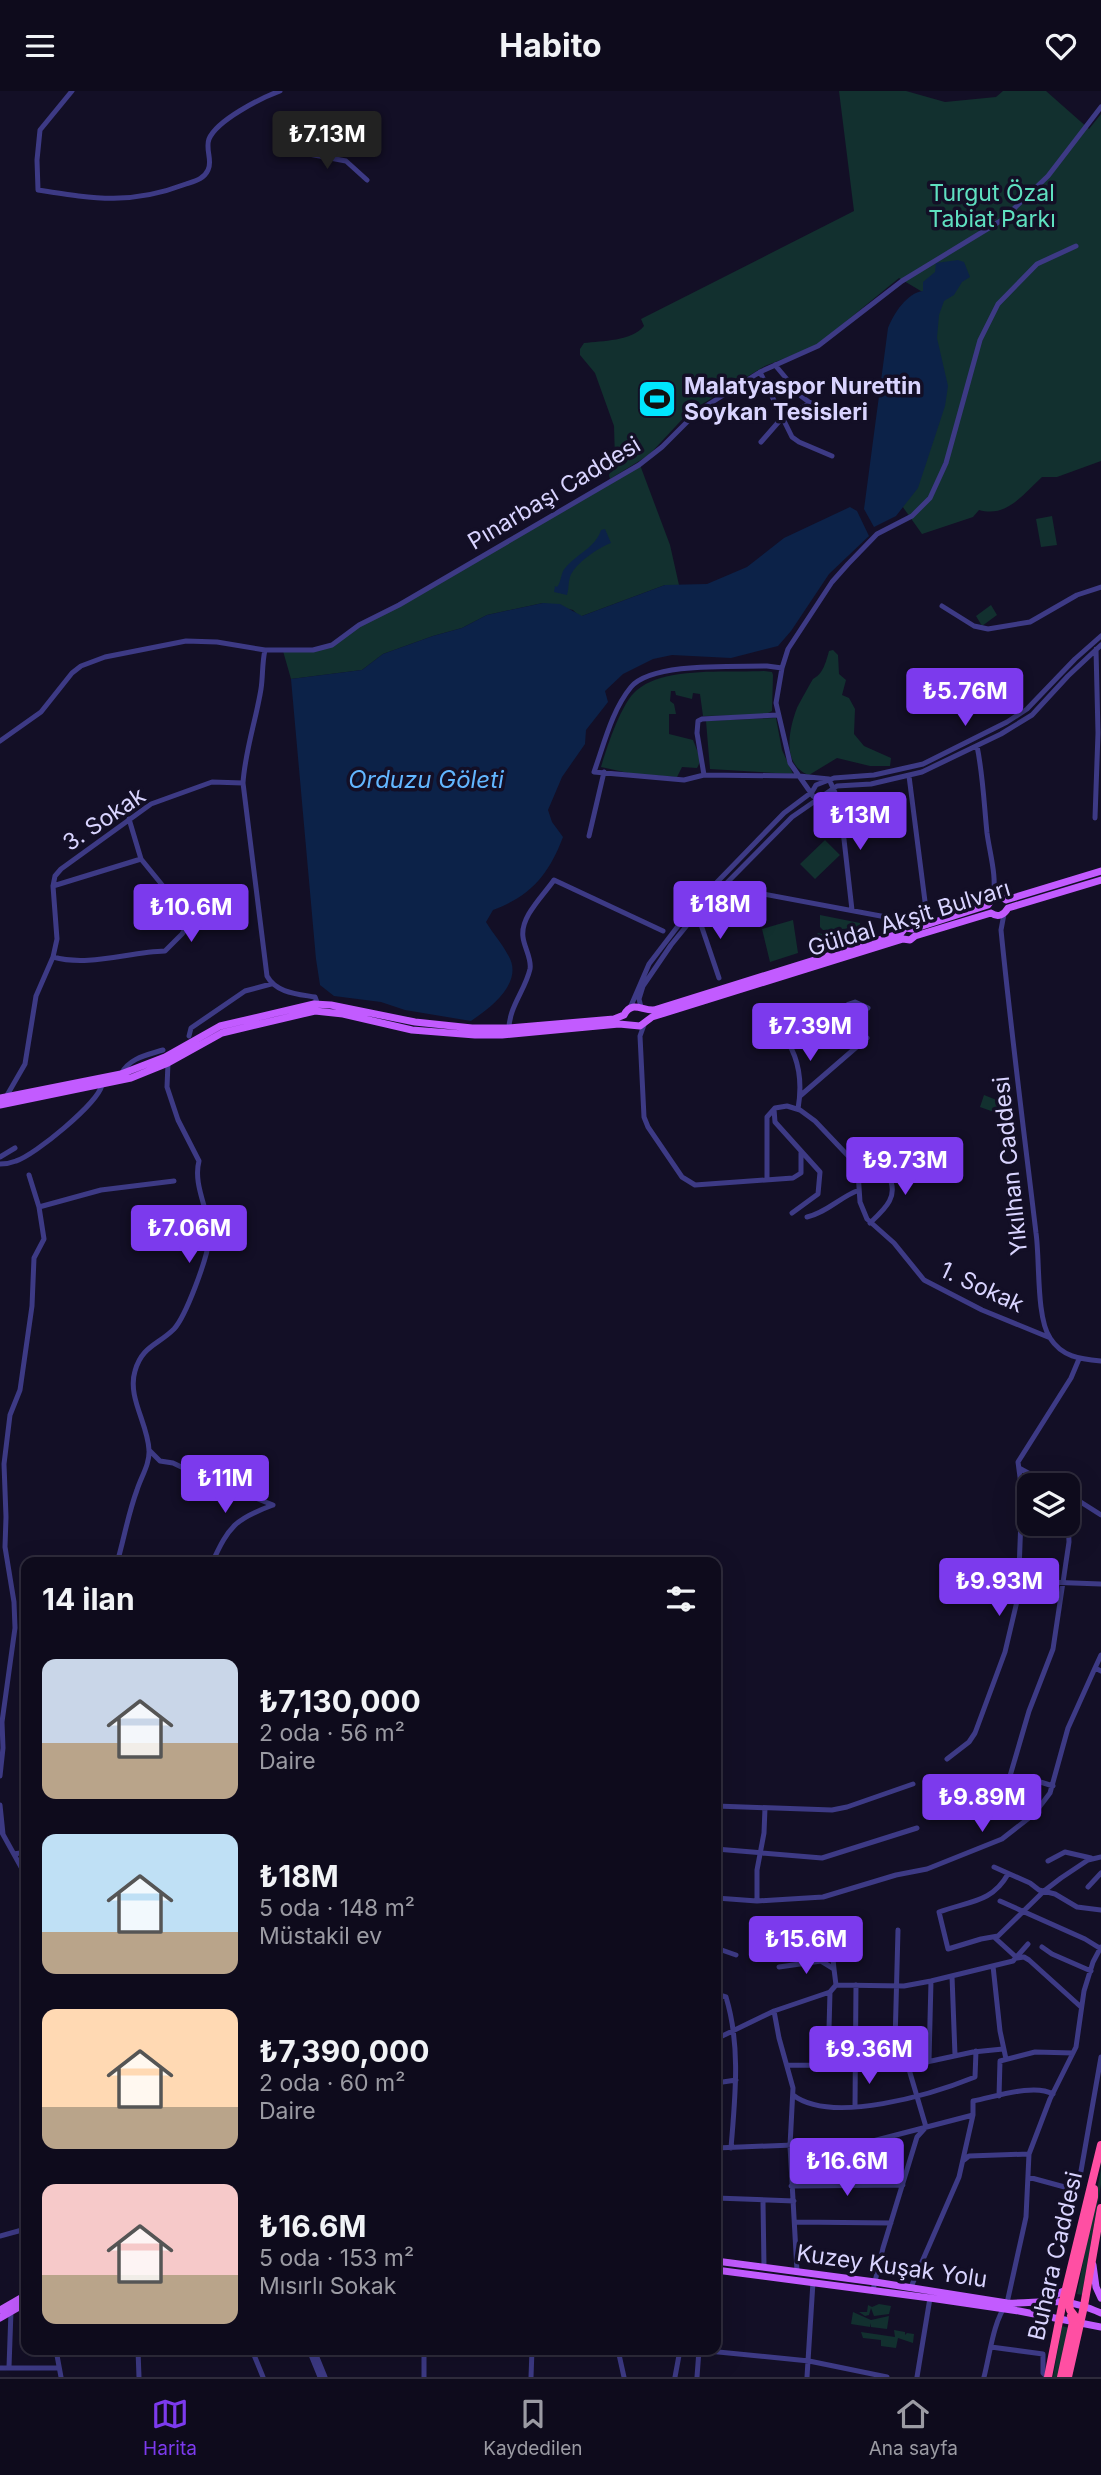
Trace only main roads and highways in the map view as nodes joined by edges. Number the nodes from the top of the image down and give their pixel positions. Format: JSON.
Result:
{"nodes":[{"id":1,"x":1101,"y":871,"type":"edge"},
{"id":2,"x":1101,"y":880,"type":"edge"},
{"id":3,"x":1005,"y":905,"type":"junction"},
{"id":4,"x":992,"y":908,"type":"junction"},
{"id":5,"x":907,"y":932,"type":"junction"},
{"id":6,"x":509,"y":1031,"type":"junction"},
{"id":7,"x":165,"y":1057,"type":"junction"},
{"id":8,"x":1,"y":1100,"type":"edge"},
{"id":9,"x":1101,"y":2145,"type":"edge"},
{"id":10,"x":1101,"y":2208,"type":"edge"},
{"id":11,"x":1092,"y":2259,"type":"junction"},
{"id":12,"x":721,"y":2262,"type":"edge"},
{"id":13,"x":721,"y":2271,"type":"edge"},
{"id":14,"x":874,"y":2286,"type":"junction"},
{"id":15,"x":21,"y":2298,"type":"edge"},
{"id":16,"x":1067,"y":2298,"type":"junction"},
{"id":17,"x":1101,"y":2298,"type":"edge"},
{"id":18,"x":1084,"y":2303,"type":"junction"},
{"id":19,"x":21,"y":2306,"type":"edge"},
{"id":20,"x":1005,"y":2306,"type":"junction"},
{"id":21,"x":0,"y":2310,"type":"edge"},
{"id":22,"x":1101,"y":2313,"type":"edge"},
{"id":23,"x":0,"y":2318,"type":"edge"},
{"id":24,"x":1058,"y":2322,"type":"junction"},
{"id":25,"x":1075,"y":2324,"type":"junction"},
{"id":26,"x":1101,"y":2326,"type":"edge"},
{"id":27,"x":1048,"y":2377,"type":"edge"},
{"id":28,"x":1061,"y":2377,"type":"edge"},
{"id":29,"x":1068,"y":2377,"type":"edge"}],
"edges":[{"from":1,"to":3,"type":"main road","name":"Güldal Akşit Bulvarı"},
{"from":2,"to":3,"type":"main road","name":"Güldal Akşit Bulvarı"},
{"from":3,"to":4,"type":"main road","name":"Güldal Akşit Bulvarı"},
{"from":3,"to":4,"type":"main road","name":"Güldal Akşit Bulvarı"},
{"from":4,"to":5,"type":"main road","name":"Güldal Akşit Bulvarı"},
{"from":4,"to":5,"type":"main road","name":"Güldal Akşit Bulvarı"},
{"from":5,"to":6,"type":"main road","name":"Güldal Akşit Bulvarı"},
{"from":5,"to":6,"type":"main road","name":"Güldal Akşit Bulvarı"},
{"from":6,"to":7,"type":"main road","name":"Güldal Akşit Bulvarı"},
{"from":7,"to":8,"type":"main road","name":"Güldal Akşit Bulvarı"},
{"from":7,"to":8,"type":"main road","name":"Güldal Akşit Bulvarı"},
{"from":9,"to":16,"type":"highway","name":"Buhara Caddesi"},
{"from":10,"to":11,"type":"highway"},
{"from":11,"to":17,"type":"main road"},
{"from":11,"to":18,"type":"highway"},
{"from":12,"to":14,"type":"main road","name":"Kuzey Kuşak Yolu"},
{"from":13,"to":14,"type":"main road","name":"Kuzey Kuşak Yolu"},
{"from":14,"to":20,"type":"main road","name":"Kuzey Kuşak Yolu"},
{"from":14,"to":20,"type":"main road","name":"Kuzey Kuşak Yolu"},
{"from":15,"to":21,"type":"main road"},
{"from":16,"to":18,"type":"highway"},
{"from":16,"to":20,"type":"main road","name":"Kuzey Kuşak Yolu"},
{"from":16,"to":24,"type":"highway","name":"Buhara Caddesi"},
{"from":16,"to":25,"type":"highway"},
{"from":18,"to":22,"type":"main road"},
{"from":18,"to":25,"type":"highway"},
{"from":19,"to":23,"type":"main road"},
{"from":20,"to":24,"type":"main road","name":"Kuzey Kuşak Yolu"},
{"from":24,"to":25,"type":"highway"},
{"from":24,"to":27,"type":"highway","name":"Buhara Caddesi"},
{"from":25,"to":26,"type":"main road"},
{"from":25,"to":28,"type":"highway"},
{"from":25,"to":29,"type":"highway"}]}
